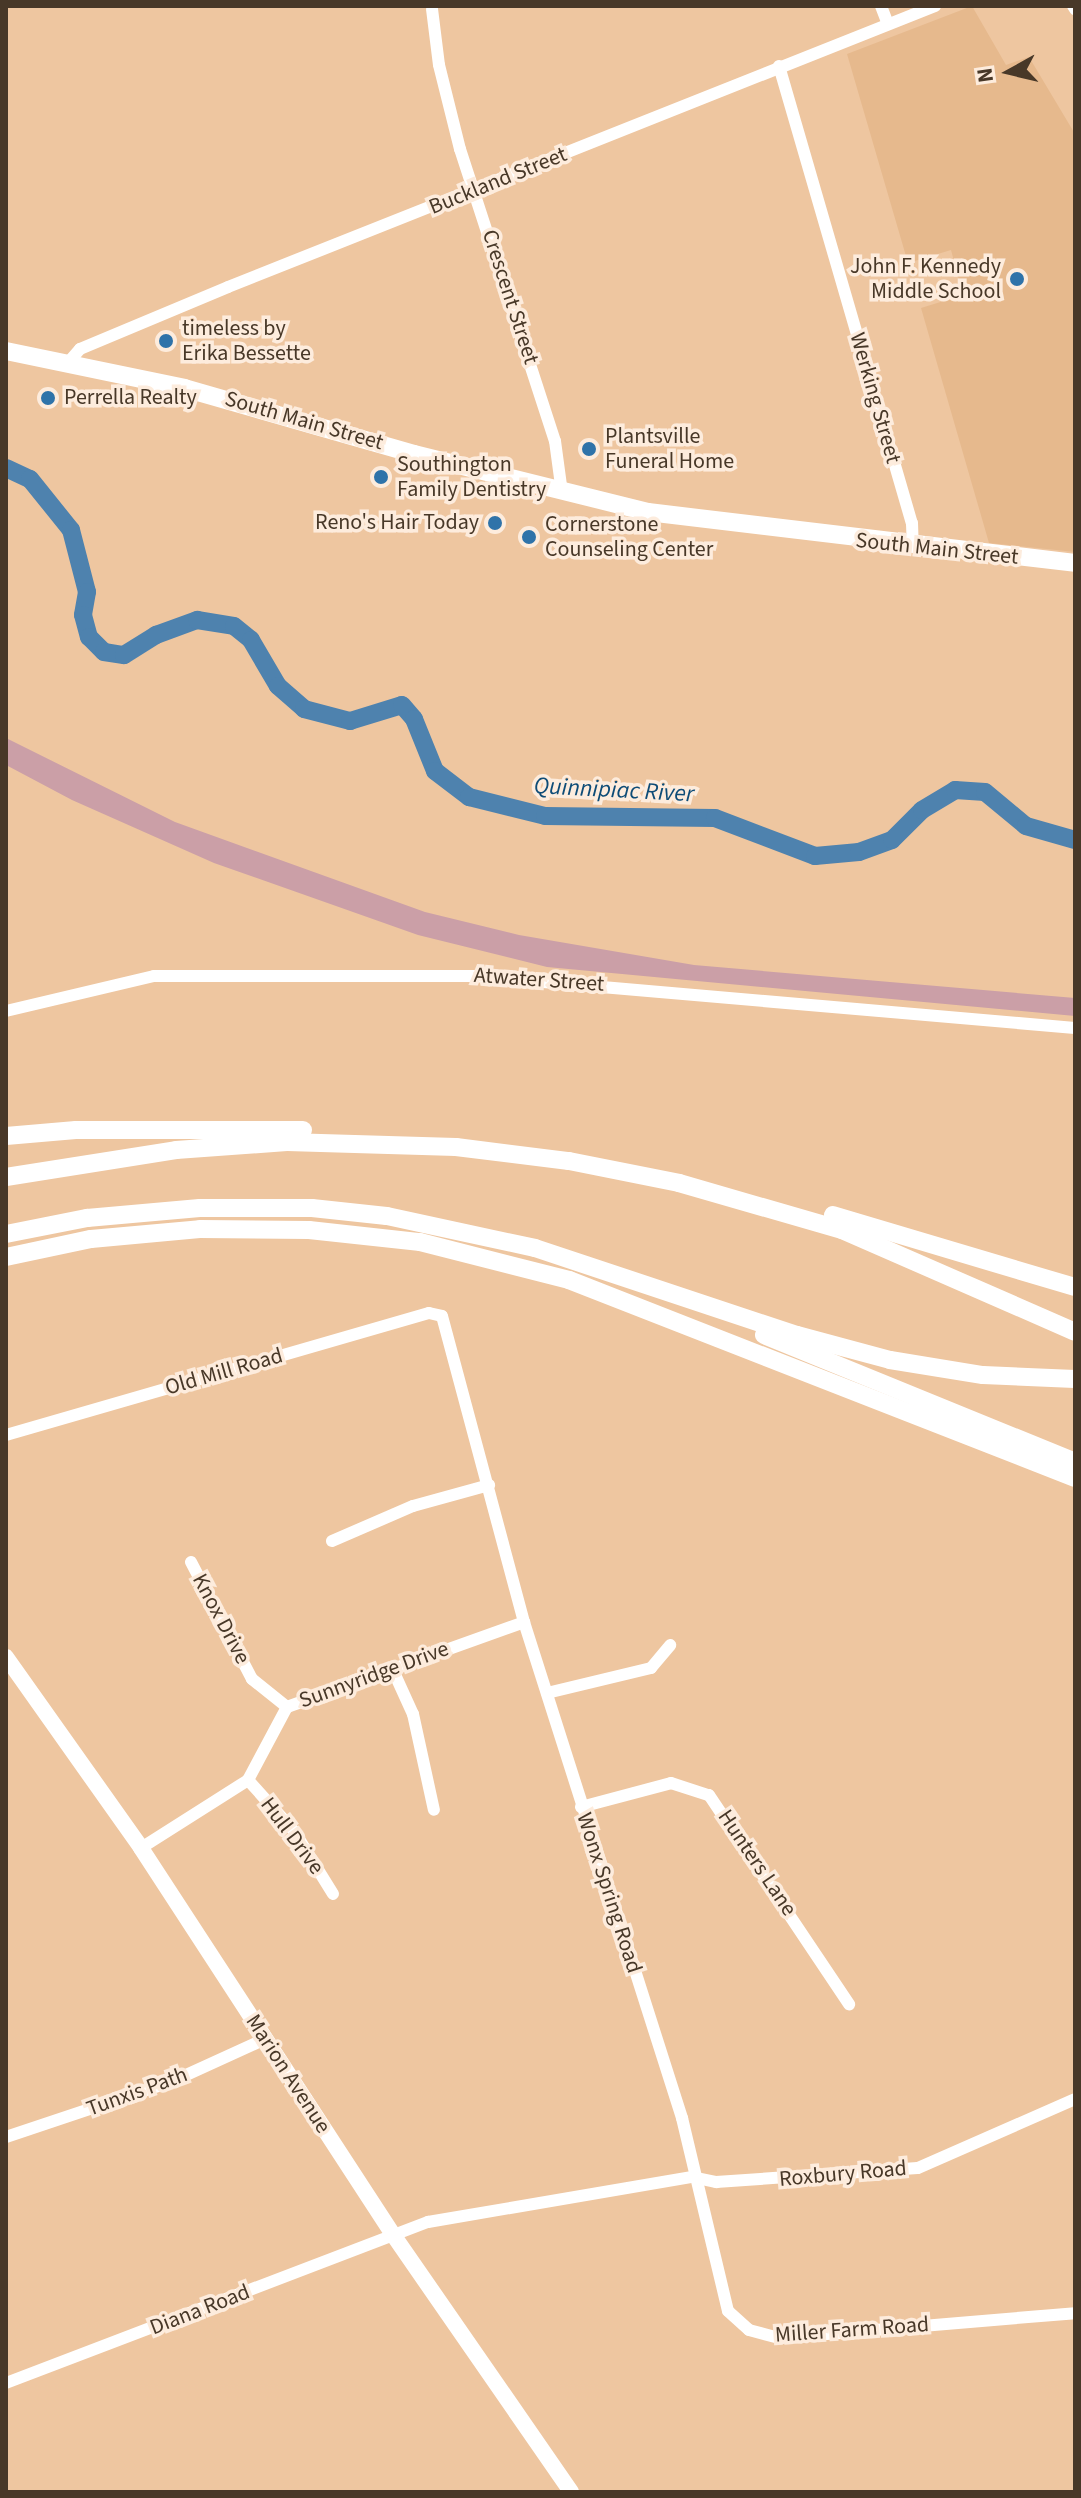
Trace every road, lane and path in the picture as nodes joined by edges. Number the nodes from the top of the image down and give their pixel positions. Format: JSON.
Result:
{"nodes":[{"id":1,"x":881,"y":6,"type":"edge"},
{"id":2,"x":935,"y":6,"type":"edge"},
{"id":3,"x":432,"y":9,"type":"dead end"},
{"id":4,"x":888,"y":24,"type":"junction"},
{"id":5,"x":779,"y":66,"type":"junction"},
{"id":6,"x":476,"y":190,"type":"junction"},
{"id":7,"x":6,"y":351,"type":"edge"},
{"id":8,"x":67,"y":364,"type":"junction"},
{"id":9,"x":562,"y":493,"type":"junction"},
{"id":10,"x":913,"y":547,"type":"junction"},
{"id":11,"x":1075,"y":563,"type":"edge"},
{"id":12,"x":6,"y":1011,"type":"edge"},
{"id":13,"x":1075,"y":1028,"type":"edge"},
{"id":14,"x":6,"y":1136,"type":"edge"},
{"id":15,"x":456,"y":1147,"type":"junction"},
{"id":16,"x":6,"y":1177,"type":"edge"},
{"id":17,"x":679,"y":1183,"type":"junction"},
{"id":18,"x":6,"y":1234,"type":"edge"},
{"id":19,"x":6,"y":1257,"type":"edge"},
{"id":20,"x":609,"y":1273,"type":"junction"},
{"id":21,"x":1075,"y":1287,"type":"edge"},
{"id":22,"x":442,"y":1316,"type":"joint"},
{"id":23,"x":1075,"y":1332,"type":"edge"},
{"id":24,"x":1074,"y":1379,"type":"edge"},
{"id":25,"x":6,"y":1435,"type":"edge"},
{"id":26,"x":1075,"y":1462,"type":"edge"},
{"id":27,"x":1075,"y":1478,"type":"edge"},
{"id":28,"x":489,"y":1485,"type":"junction"},
{"id":29,"x":332,"y":1541,"type":"dead end"},
{"id":30,"x":191,"y":1562,"type":"dead end"},
{"id":31,"x":524,"y":1622,"type":"junction"},
{"id":32,"x":670,"y":1645,"type":"dead end"},
{"id":33,"x":6,"y":1657,"type":"edge"},
{"id":34,"x":392,"y":1668,"type":"junction"},
{"id":35,"x":547,"y":1693,"type":"junction"},
{"id":36,"x":287,"y":1707,"type":"junction"},
{"id":37,"x":248,"y":1780,"type":"junction"},
{"id":38,"x":581,"y":1807,"type":"junction"},
{"id":39,"x":434,"y":1810,"type":"dead end"},
{"id":40,"x":141,"y":1848,"type":"junction"},
{"id":41,"x":333,"y":1894,"type":"dead end"},
{"id":42,"x":849,"y":2004,"type":"dead end"},
{"id":43,"x":265,"y":2039,"type":"junction"},
{"id":44,"x":1075,"y":2099,"type":"edge"},
{"id":45,"x":6,"y":2137,"type":"edge"},
{"id":46,"x":692,"y":2177,"type":"junction"},
{"id":47,"x":394,"y":2236,"type":"junction"},
{"id":48,"x":1075,"y":2313,"type":"edge"},
{"id":49,"x":6,"y":2383,"type":"edge"},
{"id":50,"x":571,"y":2492,"type":"edge"}],
"edges":[{"from":1,"to":4,"type":"street"},
{"from":2,"to":4,"type":"street","name":"Buckland Street"},
{"from":3,"to":6,"type":"street","name":"Crescent Street"},
{"from":4,"to":5,"type":"street","name":"Buckland Street"},
{"from":5,"to":6,"type":"street","name":"Buckland Street"},
{"from":5,"to":10,"type":"street","name":"Werking Street"},
{"from":6,"to":8,"type":"street","name":"Buckland Street"},
{"from":6,"to":9,"type":"street","name":"Crescent Street"},
{"from":7,"to":8,"type":"highway","name":"South Main Street"},
{"from":8,"to":9,"type":"highway","name":"South Main Street"},
{"from":9,"to":10,"type":"highway","name":"South Main Street"},
{"from":10,"to":11,"type":"highway","name":"South Main Street"},
{"from":12,"to":13,"type":"street","name":"Atwater Street"},
{"from":14,"to":15,"type":"highway"},
{"from":15,"to":16,"type":"highway"},
{"from":15,"to":17,"type":"highway"},
{"from":17,"to":21,"type":"highway"},
{"from":17,"to":23,"type":"highway"},
{"from":18,"to":20,"type":"highway"},
{"from":19,"to":27,"type":"highway"},
{"from":20,"to":24,"type":"highway"},
{"from":20,"to":26,"type":"highway"},
{"from":22,"to":25,"type":"street","name":"Old Mill Road"},
{"from":22,"to":28,"type":"street","name":"Wonx Spring Road"},
{"from":28,"to":29,"type":"street"},
{"from":28,"to":31,"type":"street","name":"Wonx Spring Road"},
{"from":30,"to":36,"type":"street","name":"Knox Drive"},
{"from":31,"to":34,"type":"street","name":"Sunnyridge Drive"},
{"from":31,"to":35,"type":"street","name":"Wonx Spring Road"},
{"from":32,"to":35,"type":"street"},
{"from":33,"to":40,"type":"main road","name":"Marion Avenue"},
{"from":34,"to":36,"type":"street","name":"Sunnyridge Drive"},
{"from":34,"to":39,"type":"street"},
{"from":35,"to":38,"type":"street","name":"Wonx Spring Road"},
{"from":36,"to":37,"type":"street","name":"Sunnyridge Drive"},
{"from":37,"to":40,"type":"street","name":"Sunnyridge Drive"},
{"from":37,"to":41,"type":"street","name":"Hull Drive"},
{"from":38,"to":42,"type":"street","name":"Hunters Lane"},
{"from":38,"to":46,"type":"street","name":"Wonx Spring Road"},
{"from":40,"to":43,"type":"main road","name":"Marion Avenue"},
{"from":43,"to":45,"type":"street","name":"Tunxis Path"},
{"from":43,"to":47,"type":"main road","name":"Marion Avenue"},
{"from":44,"to":46,"type":"street","name":"Roxbury Road"},
{"from":46,"to":47,"type":"street"},
{"from":46,"to":48,"type":"street","name":"Miller Farm Road"},
{"from":47,"to":49,"type":"street","name":"Diana Road"},
{"from":47,"to":50,"type":"main road","name":"Marion Avenue"}]}
